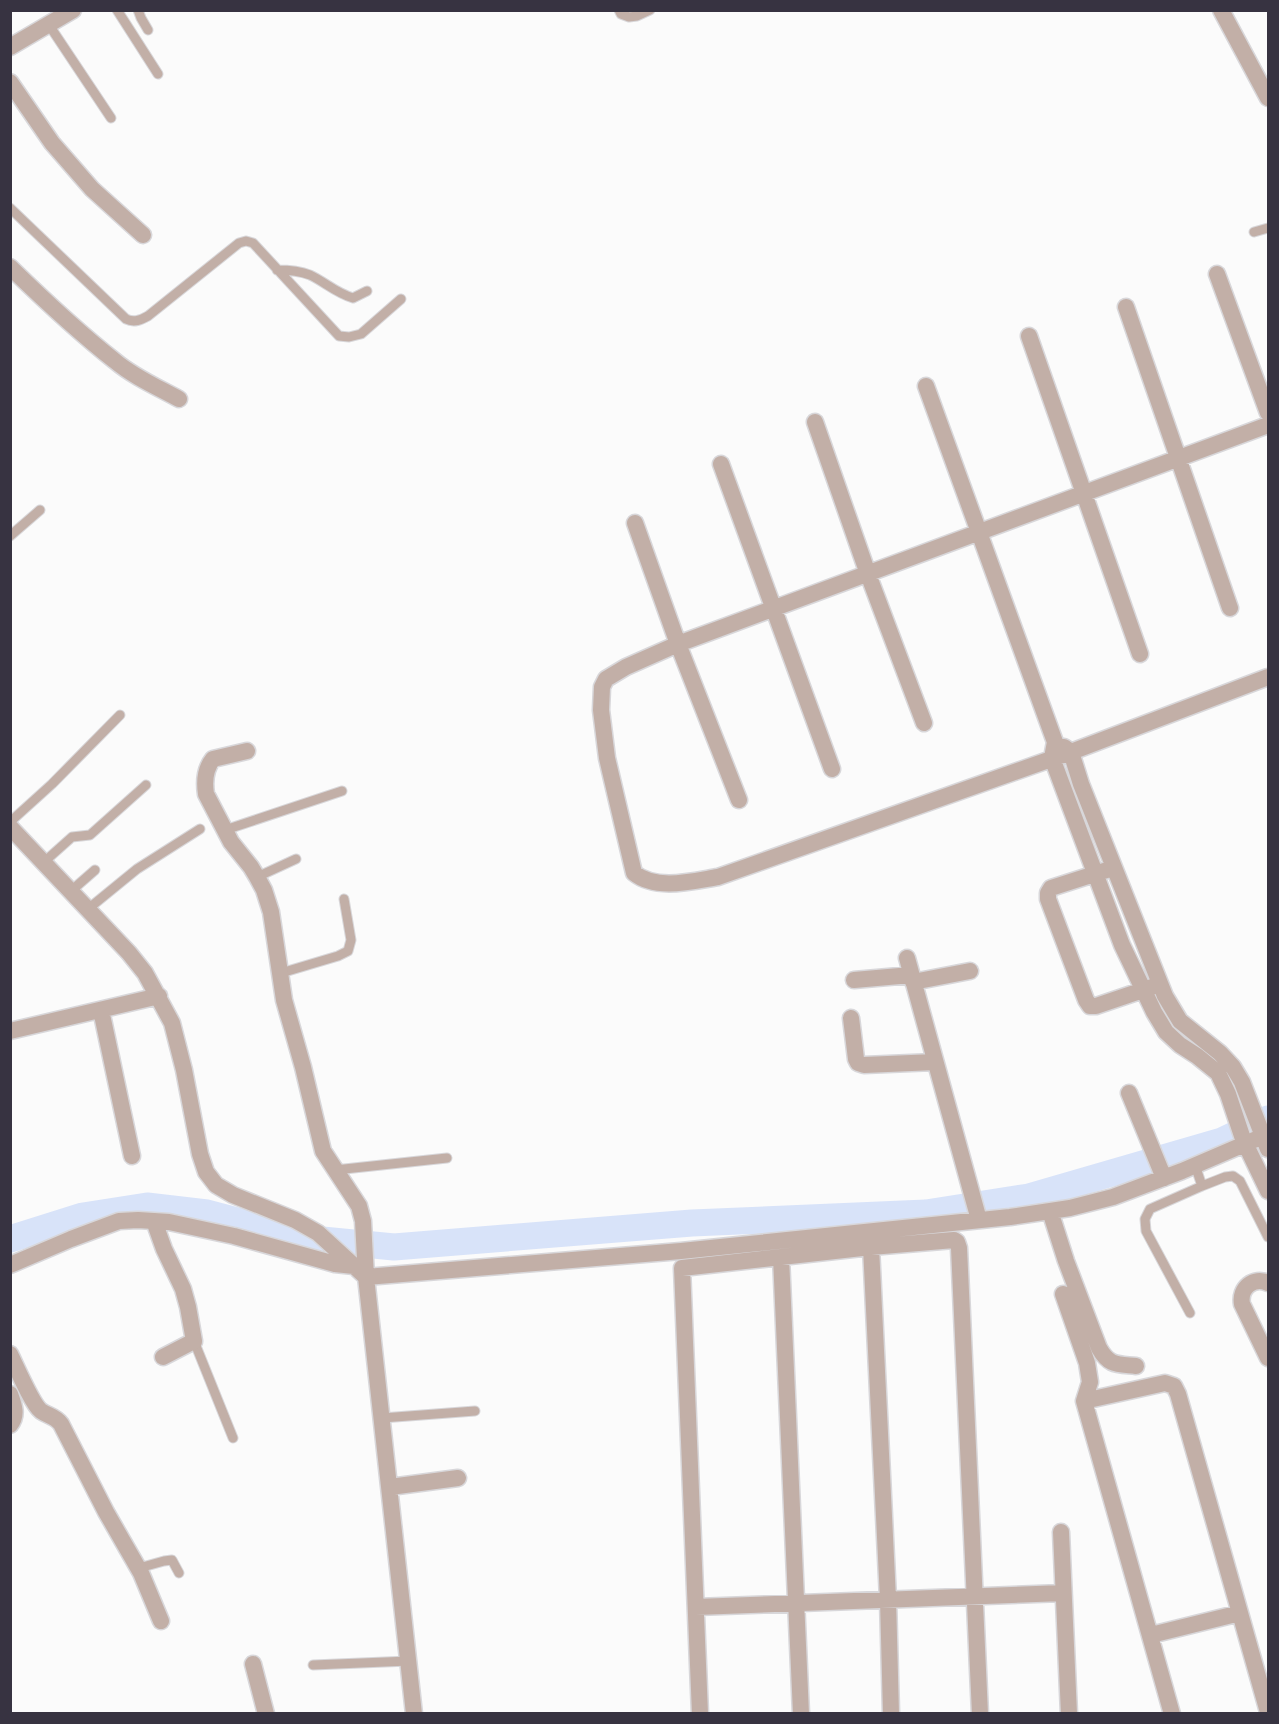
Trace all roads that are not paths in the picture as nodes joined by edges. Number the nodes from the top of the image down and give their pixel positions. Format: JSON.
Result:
{"nodes":[{"id":1,"x":74,"y":10,"type":"edge"},
{"id":2,"x":117,"y":10,"type":"edge"},
{"id":3,"x":138,"y":10,"type":"edge"},
{"id":4,"x":619,"y":10,"type":"edge"},
{"id":5,"x":650,"y":10,"type":"edge"},
{"id":6,"x":1221,"y":10,"type":"edge"},
{"id":7,"x":49,"y":25,"type":"junction"},
{"id":8,"x":148,"y":30,"type":"dead end"},
{"id":9,"x":10,"y":47,"type":"edge"},
{"id":10,"x":158,"y":74,"type":"dead end"},
{"id":11,"x":10,"y":82,"type":"edge"},
{"id":12,"x":1269,"y":98,"type":"edge"},
{"id":13,"x":111,"y":118,"type":"dead end"},
{"id":14,"x":10,"y":208,"type":"edge"},
{"id":15,"x":1269,"y":228,"type":"edge"},
{"id":16,"x":1254,"y":232,"type":"dead end"},
{"id":17,"x":143,"y":235,"type":"dead end"},
{"id":18,"x":10,"y":267,"type":"edge"},
{"id":19,"x":277,"y":270,"type":"junction"},
{"id":20,"x":1217,"y":274,"type":"dead end"},
{"id":21,"x":367,"y":291,"type":"dead end"},
{"id":22,"x":401,"y":299,"type":"dead end"},
{"id":23,"x":1126,"y":307,"type":"dead end"},
{"id":24,"x":1029,"y":336,"type":"dead end"},
{"id":25,"x":926,"y":386,"type":"dead end"},
{"id":26,"x":179,"y":399,"type":"dead end"},
{"id":27,"x":1269,"y":413,"type":"edge"},
{"id":28,"x":815,"y":422,"type":"dead end"},
{"id":29,"x":1269,"y":425,"type":"edge"},
{"id":30,"x":1179,"y":459,"type":"junction"},
{"id":31,"x":721,"y":464,"type":"dead end"},
{"id":32,"x":1084,"y":495,"type":"junction"},
{"id":33,"x":40,"y":510,"type":"dead end"},
{"id":34,"x":635,"y":523,"type":"dead end"},
{"id":35,"x":979,"y":534,"type":"junction"},
{"id":36,"x":10,"y":536,"type":"edge"},
{"id":37,"x":868,"y":574,"type":"junction"},
{"id":38,"x":1230,"y":608,"type":"dead end"},
{"id":39,"x":774,"y":609,"type":"junction"},
{"id":40,"x":678,"y":644,"type":"junction"},
{"id":41,"x":1140,"y":654,"type":"dead end"},
{"id":42,"x":1269,"y":677,"type":"edge"},
{"id":43,"x":120,"y":715,"type":"dead end"},
{"id":44,"x":924,"y":723,"type":"dead end"},
{"id":45,"x":1055,"y":742,"type":"junction"},
{"id":46,"x":247,"y":751,"type":"dead end"},
{"id":47,"x":1071,"y":752,"type":"junction"},
{"id":48,"x":1052,"y":759,"type":"junction"},
{"id":49,"x":832,"y":769,"type":"dead end"},
{"id":50,"x":146,"y":785,"type":"dead end"},
{"id":51,"x":342,"y":791,"type":"dead end"},
{"id":52,"x":739,"y":800,"type":"dead end"},
{"id":53,"x":10,"y":822,"type":"edge"},
{"id":54,"x":10,"y":827,"type":"edge"},
{"id":55,"x":200,"y":829,"type":"dead end"},
{"id":56,"x":225,"y":830,"type":"junction"},
{"id":57,"x":296,"y":859,"type":"dead end"},
{"id":58,"x":44,"y":862,"type":"junction"},
{"id":59,"x":1113,"y":868,"type":"junction"},
{"id":60,"x":95,"y":870,"type":"dead end"},
{"id":61,"x":1096,"y":874,"type":"junction"},
{"id":62,"x":257,"y":878,"type":"junction"},
{"id":63,"x":71,"y":891,"type":"junction"},
{"id":64,"x":344,"y":899,"type":"dead end"},
{"id":65,"x":88,"y":909,"type":"junction"},
{"id":66,"x":907,"y":958,"type":"dead end"},
{"id":67,"x":970,"y":971,"type":"dead end"},
{"id":68,"x":281,"y":973,"type":"junction"},
{"id":69,"x":912,"y":978,"type":"junction"},
{"id":70,"x":854,"y":981,"type":"dead end"},
{"id":71,"x":1160,"y":983,"type":"junction"},
{"id":72,"x":1143,"y":990,"type":"junction"},
{"id":73,"x":159,"y":996,"type":"junction"},
{"id":74,"x":101,"y":1010,"type":"junction"},
{"id":75,"x":851,"y":1018,"type":"dead end"},
{"id":76,"x":10,"y":1031,"type":"edge"},
{"id":77,"x":935,"y":1062,"type":"junction"},
{"id":78,"x":1129,"y":1093,"type":"dead end"},
{"id":79,"x":1265,"y":1138,"type":"edge"},
{"id":80,"x":1244,"y":1141,"type":"junction"},
{"id":81,"x":132,"y":1156,"type":"dead end"},
{"id":82,"x":447,"y":1158,"type":"dead end"},
{"id":83,"x":1158,"y":1165,"type":"junction"},
{"id":84,"x":1195,"y":1165,"type":"junction"},
{"id":85,"x":335,"y":1170,"type":"junction"},
{"id":86,"x":1202,"y":1186,"type":"junction"},
{"id":87,"x":1269,"y":1191,"type":"edge"},
{"id":88,"x":1050,"y":1211,"type":"junction"},
{"id":89,"x":978,"y":1217,"type":"junction"},
{"id":90,"x":154,"y":1221,"type":"junction"},
{"id":91,"x":1269,"y":1237,"type":"edge"},
{"id":92,"x":871,"y":1247,"type":"junction"},
{"id":93,"x":781,"y":1257,"type":"junction"},
{"id":94,"x":355,"y":1260,"type":"junction"},
{"id":95,"x":10,"y":1265,"type":"edge"},
{"id":96,"x":366,"y":1277,"type":"junction"},
{"id":97,"x":1269,"y":1283,"type":"edge"},
{"id":98,"x":1063,"y":1294,"type":"dead end"},
{"id":99,"x":1190,"y":1313,"type":"dead end"},
{"id":100,"x":194,"y":1341,"type":"junction"},
{"id":101,"x":10,"y":1354,"type":"edge"},
{"id":102,"x":163,"y":1357,"type":"dead end"},
{"id":103,"x":1269,"y":1358,"type":"edge"},
{"id":104,"x":1136,"y":1366,"type":"dead end"},
{"id":105,"x":10,"y":1394,"type":"edge"},
{"id":106,"x":1084,"y":1401,"type":"junction"},
{"id":107,"x":475,"y":1411,"type":"dead end"},
{"id":108,"x":382,"y":1418,"type":"junction"},
{"id":109,"x":10,"y":1425,"type":"edge"},
{"id":110,"x":233,"y":1438,"type":"dead end"},
{"id":111,"x":458,"y":1478,"type":"dead end"},
{"id":112,"x":390,"y":1487,"type":"junction"},
{"id":113,"x":1061,"y":1532,"type":"dead end"},
{"id":114,"x":139,"y":1568,"type":"junction"},
{"id":115,"x":179,"y":1573,"type":"dead end"},
{"id":116,"x":1063,"y":1593,"type":"junction"},
{"id":117,"x":975,"y":1596,"type":"junction"},
{"id":118,"x":888,"y":1599,"type":"junction"},
{"id":119,"x":795,"y":1603,"type":"junction"},
{"id":120,"x":696,"y":1607,"type":"junction"},
{"id":121,"x":1240,"y":1613,"type":"junction"},
{"id":122,"x":161,"y":1621,"type":"dead end"},
{"id":123,"x":1151,"y":1635,"type":"junction"},
{"id":124,"x":409,"y":1661,"type":"junction"},
{"id":125,"x":253,"y":1664,"type":"dead end"},
{"id":126,"x":313,"y":1665,"type":"dead end"},
{"id":127,"x":1268,"y":1710,"type":"edge"},
{"id":128,"x":266,"y":1713,"type":"edge"},
{"id":129,"x":414,"y":1713,"type":"edge"},
{"id":130,"x":700,"y":1713,"type":"edge"},
{"id":131,"x":801,"y":1713,"type":"edge"},
{"id":132,"x":891,"y":1713,"type":"edge"},
{"id":133,"x":980,"y":1713,"type":"edge"},
{"id":134,"x":1069,"y":1713,"type":"edge"},
{"id":135,"x":1172,"y":1713,"type":"edge"}],
"edges":[{"from":1,"to":7,"type":"street"},
{"from":2,"to":10,"type":"lane"},
{"from":3,"to":8,"type":"lane"},
{"from":4,"to":5,"type":"lane"},
{"from":6,"to":12,"type":"street"},
{"from":7,"to":9,"type":"street"},
{"from":7,"to":13,"type":"lane"},
{"from":11,"to":17,"type":"street"},
{"from":14,"to":19,"type":"lane"},
{"from":15,"to":16,"type":"lane"},
{"from":18,"to":26,"type":"street"},
{"from":19,"to":21,"type":"lane"},
{"from":19,"to":22,"type":"lane"},
{"from":20,"to":27,"type":"street"},
{"from":23,"to":30,"type":"street"},
{"from":24,"to":32,"type":"street"},
{"from":25,"to":35,"type":"street"},
{"from":28,"to":37,"type":"street"},
{"from":29,"to":30,"type":"street"},
{"from":30,"to":32,"type":"street"},
{"from":30,"to":38,"type":"street"},
{"from":31,"to":39,"type":"street"},
{"from":32,"to":35,"type":"street"},
{"from":32,"to":41,"type":"street"},
{"from":33,"to":36,"type":"lane"},
{"from":34,"to":40,"type":"street"},
{"from":35,"to":37,"type":"street"},
{"from":35,"to":45,"type":"street"},
{"from":37,"to":39,"type":"street"},
{"from":37,"to":44,"type":"street"},
{"from":39,"to":40,"type":"street"},
{"from":39,"to":49,"type":"street"},
{"from":40,"to":48,"type":"street"},
{"from":40,"to":52,"type":"street"},
{"from":42,"to":47,"type":"street"},
{"from":43,"to":53,"type":"lane"},
{"from":45,"to":47,"type":"street"},
{"from":45,"to":48,"type":"street"},
{"from":46,"to":56,"type":"street"},
{"from":47,"to":48,"type":"street"},
{"from":47,"to":59,"type":"street"},
{"from":48,"to":61,"type":"street"},
{"from":50,"to":58,"type":"lane"},
{"from":51,"to":56,"type":"lane"},
{"from":54,"to":58,"type":"street"},
{"from":55,"to":65,"type":"lane"},
{"from":56,"to":62,"type":"street"},
{"from":57,"to":62,"type":"lane"},
{"from":58,"to":63,"type":"street"},
{"from":59,"to":61,"type":"street"},
{"from":59,"to":71,"type":"street"},
{"from":60,"to":63,"type":"lane"},
{"from":61,"to":72,"type":"street"},
{"from":61,"to":72,"type":"street"},
{"from":62,"to":68,"type":"street"},
{"from":63,"to":65,"type":"street"},
{"from":64,"to":68,"type":"lane"},
{"from":65,"to":73,"type":"street"},
{"from":66,"to":69,"type":"street"},
{"from":67,"to":69,"type":"street"},
{"from":68,"to":85,"type":"street"},
{"from":69,"to":70,"type":"street"},
{"from":69,"to":77,"type":"street"},
{"from":71,"to":72,"type":"street"},
{"from":71,"to":79,"type":"street"},
{"from":72,"to":80,"type":"street"},
{"from":73,"to":74,"type":"street"},
{"from":73,"to":94,"type":"street"},
{"from":74,"to":76,"type":"street"},
{"from":74,"to":81,"type":"street"},
{"from":75,"to":77,"type":"street"},
{"from":77,"to":89,"type":"street"},
{"from":78,"to":83,"type":"street"},
{"from":79,"to":80,"type":"street"},
{"from":80,"to":84,"type":"street"},
{"from":80,"to":87,"type":"street"},
{"from":82,"to":85,"type":"lane"},
{"from":83,"to":84,"type":"street"},
{"from":83,"to":88,"type":"street"},
{"from":84,"to":86,"type":"lane"},
{"from":85,"to":94,"type":"street"},
{"from":86,"to":91,"type":"lane"},
{"from":86,"to":99,"type":"lane"},
{"from":88,"to":89,"type":"street"},
{"from":88,"to":104,"type":"street"},
{"from":89,"to":96,"type":"street"},
{"from":90,"to":94,"type":"street"},
{"from":90,"to":95,"type":"street"},
{"from":90,"to":100,"type":"street"},
{"from":92,"to":93,"type":"street"},
{"from":92,"to":117,"type":"street"},
{"from":92,"to":118,"type":"street"},
{"from":93,"to":119,"type":"street"},
{"from":93,"to":120,"type":"street"},
{"from":94,"to":96,"type":"street"},
{"from":96,"to":108,"type":"street"},
{"from":97,"to":103,"type":"street"},
{"from":98,"to":106,"type":"street"},
{"from":100,"to":102,"type":"street"},
{"from":100,"to":110,"type":"lane"},
{"from":101,"to":114,"type":"street"},
{"from":105,"to":109,"type":"street"},
{"from":106,"to":121,"type":"street"},
{"from":106,"to":123,"type":"street"},
{"from":107,"to":108,"type":"lane"},
{"from":108,"to":112,"type":"street"},
{"from":111,"to":112,"type":"street"},
{"from":112,"to":124,"type":"street"},
{"from":113,"to":116,"type":"street"},
{"from":114,"to":115,"type":"lane"},
{"from":114,"to":122,"type":"street"},
{"from":116,"to":117,"type":"street"},
{"from":116,"to":134,"type":"street"},
{"from":117,"to":118,"type":"street"},
{"from":117,"to":133,"type":"street"},
{"from":118,"to":119,"type":"street"},
{"from":118,"to":132,"type":"street"},
{"from":119,"to":120,"type":"street"},
{"from":119,"to":131,"type":"street"},
{"from":120,"to":130,"type":"street"},
{"from":121,"to":123,"type":"street"},
{"from":121,"to":127,"type":"street"},
{"from":123,"to":135,"type":"street"},
{"from":124,"to":126,"type":"lane"},
{"from":124,"to":129,"type":"street"},
{"from":125,"to":128,"type":"street"}]}
